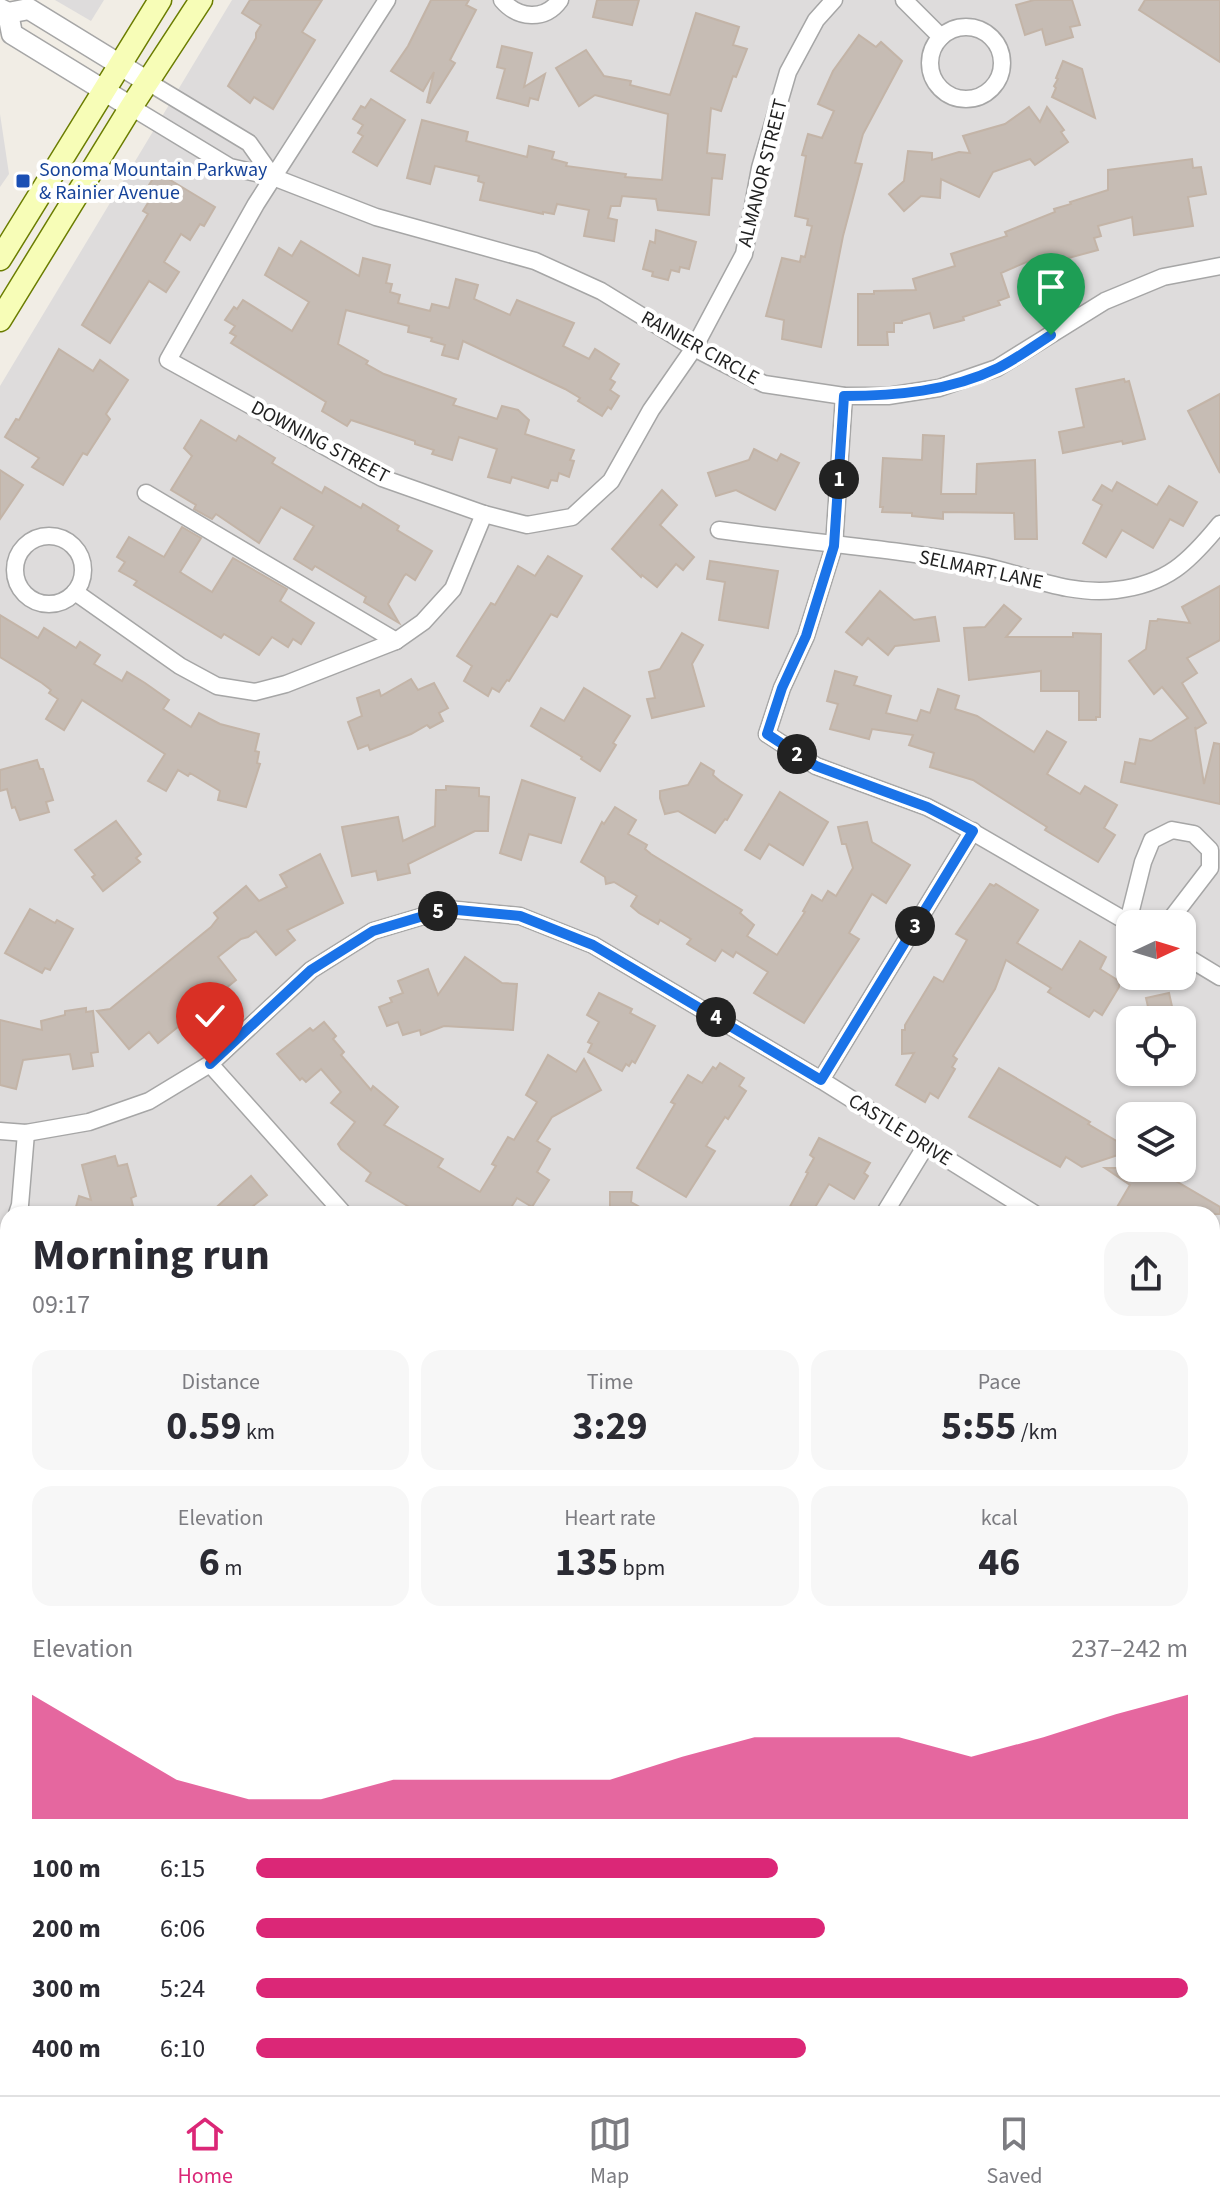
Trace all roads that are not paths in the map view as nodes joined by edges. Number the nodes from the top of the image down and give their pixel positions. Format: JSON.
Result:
{"nodes":[{"id":1,"x":160,"y":0,"type":"edge"},
{"id":2,"x":201,"y":0,"type":"edge"},
{"id":3,"x":387,"y":0,"type":"edge"},
{"id":4,"x":502,"y":0,"type":"edge"},
{"id":5,"x":560,"y":0,"type":"edge"},
{"id":6,"x":834,"y":0,"type":"edge"},
{"id":7,"x":904,"y":0,"type":"edge"},
{"id":8,"x":4,"y":11,"type":"edge"},
{"id":9,"x":941,"y":37,"type":"junction"},
{"id":10,"x":120,"y":65,"type":"junction"},
{"id":11,"x":148,"y":82,"type":"junction"},
{"id":12,"x":105,"y":91,"type":"junction"},
{"id":13,"x":131,"y":107,"type":"junction"},
{"id":14,"x":273,"y":177,"type":"junction"},
{"id":15,"x":0,"y":259,"type":"edge"},
{"id":16,"x":1220,"y":266,"type":"edge"},
{"id":17,"x":0,"y":320,"type":"edge"},
{"id":18,"x":694,"y":348,"type":"junction"},
{"id":19,"x":844,"y":396,"type":"junction"},
{"id":20,"x":146,"y":493,"type":"dead end"},
{"id":21,"x":484,"y":514,"type":"junction"},
{"id":22,"x":1220,"y":524,"type":"edge"},
{"id":23,"x":719,"y":530,"type":"dead end"},
{"id":24,"x":834,"y":546,"type":"junction"},
{"id":25,"x":75,"y":592,"type":"junction"},
{"id":26,"x":396,"y":641,"type":"junction"},
{"id":27,"x":973,"y":831,"type":"junction"},
{"id":28,"x":1133,"y":910,"type":"edge"},
{"id":29,"x":1178,"y":910,"type":"edge"},
{"id":30,"x":1116,"y":915,"type":"edge"},
{"id":31,"x":1196,"y":962,"type":"edge"},
{"id":32,"x":1220,"y":977,"type":"edge"},
{"id":33,"x":210,"y":1064,"type":"junction"},
{"id":34,"x":821,"y":1080,"type":"junction"},
{"id":35,"x":0,"y":1131,"type":"edge"},
{"id":36,"x":26,"y":1133,"type":"junction"},
{"id":37,"x":925,"y":1147,"type":"junction"},
{"id":38,"x":20,"y":1206,"type":"edge"},
{"id":39,"x":337,"y":1206,"type":"edge"},
{"id":40,"x":889,"y":1206,"type":"edge"},
{"id":41,"x":1022,"y":1206,"type":"edge"}],
"edges":[{"from":1,"to":10,"type":"main road"},
{"from":2,"to":11,"type":"main road"},
{"from":3,"to":14,"type":"street"},
{"from":4,"to":5,"type":"street"},
{"from":6,"to":18,"type":"street","name":"ALMANOR STREET"},
{"from":7,"to":9,"type":"street"},
{"from":8,"to":10,"type":"street"},
{"from":8,"to":12,"type":"street"},
{"from":9,"to":9,"type":"street"},
{"from":10,"to":11,"type":"street"},
{"from":10,"to":12,"type":"main road"},
{"from":11,"to":13,"type":"main road"},
{"from":11,"to":14,"type":"street"},
{"from":12,"to":13,"type":"street"},
{"from":12,"to":15,"type":"main road"},
{"from":13,"to":14,"type":"street","name":"RAINIER CIRCLE"},
{"from":13,"to":17,"type":"main road"},
{"from":14,"to":18,"type":"street","name":"RAINIER CIRCLE"},
{"from":14,"to":21,"type":"street","name":"DOWNING STREET"},
{"from":16,"to":19,"type":"street","name":"RAINIER CIRCLE"},
{"from":18,"to":19,"type":"street","name":"RAINIER CIRCLE"},
{"from":18,"to":21,"type":"street","name":"DOWNING STREET"},
{"from":19,"to":24,"type":"street"},
{"from":20,"to":26,"type":"street"},
{"from":21,"to":26,"type":"street"},
{"from":22,"to":24,"type":"street","name":"SELMART LANE"},
{"from":23,"to":24,"type":"street","name":"SELMART LANE"},
{"from":24,"to":27,"type":"street"},
{"from":25,"to":25,"type":"street"},
{"from":25,"to":26,"type":"street"},
{"from":27,"to":30,"type":"street"},
{"from":27,"to":34,"type":"street"},
{"from":28,"to":29,"type":"street"},
{"from":31,"to":32,"type":"street"},
{"from":33,"to":34,"type":"street","name":"CASTLE DRIVE"},
{"from":33,"to":36,"type":"street","name":"CASTLE DRIVE"},
{"from":33,"to":39,"type":"street"},
{"from":34,"to":37,"type":"street","name":"CASTLE DRIVE"},
{"from":35,"to":36,"type":"street","name":"CASTLE DRIVE"},
{"from":36,"to":38,"type":"street"},
{"from":37,"to":40,"type":"street"},
{"from":37,"to":41,"type":"street","name":"CASTLE DRIVE"}]}
